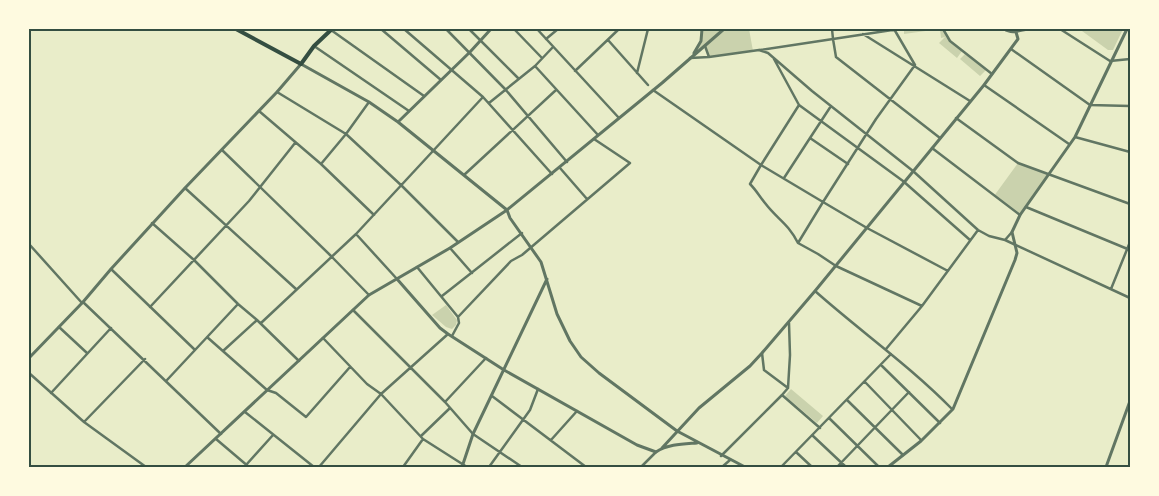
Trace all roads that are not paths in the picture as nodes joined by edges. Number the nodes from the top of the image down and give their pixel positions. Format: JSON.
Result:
{"nodes":[{"id":1,"x":236,"y":29,"type":"edge"},
{"id":2,"x":332,"y":29,"type":"edge"},
{"id":3,"x":381,"y":29,"type":"edge"},
{"id":4,"x":404,"y":29,"type":"edge"},
{"id":5,"x":446,"y":29,"type":"edge"},
{"id":6,"x":469,"y":29,"type":"edge"},
{"id":7,"x":491,"y":29,"type":"edge"},
{"id":8,"x":514,"y":29,"type":"edge"},
{"id":9,"x":537,"y":29,"type":"edge"},
{"id":10,"x":558,"y":29,"type":"edge"},
{"id":11,"x":619,"y":29,"type":"edge"},
{"id":12,"x":648,"y":29,"type":"edge"},
{"id":13,"x":702,"y":29,"type":"edge"},
{"id":14,"x":724,"y":29,"type":"edge"},
{"id":15,"x":832,"y":29,"type":"edge"},
{"id":16,"x":889,"y":29,"type":"edge"},
{"id":17,"x":894,"y":29,"type":"edge"},
{"id":18,"x":899,"y":29,"type":"edge"},
{"id":19,"x":943,"y":29,"type":"edge"},
{"id":20,"x":1004,"y":29,"type":"edge"},
{"id":21,"x":1030,"y":29,"type":"edge"},
{"id":22,"x":1060,"y":29,"type":"edge"},
{"id":23,"x":1127,"y":29,"type":"edge"},
{"id":24,"x":1025,"y":30,"type":"edge"},
{"id":25,"x":1016,"y":32,"type":"junction"},
{"id":26,"x":863,"y":34,"type":"junction"},
{"id":27,"x":482,"y":39,"type":"junction"},
{"id":28,"x":546,"y":39,"type":"junction"},
{"id":29,"x":833,"y":39,"type":"junction"},
{"id":30,"x":608,"y":40,"type":"junction"},
{"id":31,"x":314,"y":46,"type":"junction"},
{"id":32,"x":705,"y":46,"type":"junction"},
{"id":33,"x":554,"y":47,"type":"junction"},
{"id":34,"x":1011,"y":49,"type":"junction"},
{"id":35,"x":759,"y":50,"type":"junction"},
{"id":36,"x":470,"y":52,"type":"junction"},
{"id":37,"x":709,"y":57,"type":"junction"},
{"id":38,"x":773,"y":57,"type":"junction"},
{"id":39,"x":542,"y":58,"type":"junction"},
{"id":40,"x":690,"y":58,"type":"junction"},
{"id":41,"x":1130,"y":59,"type":"edge"},
{"id":42,"x":1110,"y":61,"type":"junction"},
{"id":43,"x":302,"y":64,"type":"junction"},
{"id":44,"x":914,"y":65,"type":"junction"},
{"id":45,"x":535,"y":66,"type":"junction"},
{"id":46,"x":451,"y":70,"type":"junction"},
{"id":47,"x":575,"y":72,"type":"junction"},
{"id":48,"x":637,"y":73,"type":"junction"},
{"id":49,"x":992,"y":74,"type":"junction"},
{"id":50,"x":518,"y":78,"type":"junction"},
{"id":51,"x":441,"y":80,"type":"junction"},
{"id":52,"x":648,"y":85,"type":"dead end"},
{"id":53,"x":984,"y":85,"type":"junction"},
{"id":54,"x":505,"y":89,"type":"junction"},
{"id":55,"x":556,"y":90,"type":"junction"},
{"id":56,"x":653,"y":90,"type":"junction"},
{"id":57,"x":278,"y":92,"type":"junction"},
{"id":58,"x":424,"y":96,"type":"junction"},
{"id":59,"x":483,"y":98,"type":"junction"},
{"id":60,"x":889,"y":100,"type":"junction"},
{"id":61,"x":970,"y":101,"type":"junction"},
{"id":62,"x":369,"y":102,"type":"junction"},
{"id":63,"x":489,"y":104,"type":"junction"},
{"id":64,"x":799,"y":105,"type":"junction"},
{"id":65,"x":1090,"y":105,"type":"junction"},
{"id":66,"x":831,"y":106,"type":"junction"},
{"id":67,"x":1130,"y":106,"type":"edge"},
{"id":68,"x":259,"y":111,"type":"junction"},
{"id":69,"x":409,"y":111,"type":"junction"},
{"id":70,"x":528,"y":116,"type":"junction"},
{"id":71,"x":619,"y":118,"type":"junction"},
{"id":72,"x":956,"y":118,"type":"junction"},
{"id":73,"x":821,"y":121,"type":"junction"},
{"id":74,"x":398,"y":122,"type":"junction"},
{"id":75,"x":512,"y":130,"type":"junction"},
{"id":76,"x":346,"y":134,"type":"junction"},
{"id":77,"x":867,"y":134,"type":"junction"},
{"id":78,"x":598,"y":135,"type":"junction"},
{"id":79,"x":1075,"y":137,"type":"junction"},
{"id":80,"x":810,"y":138,"type":"junction"},
{"id":81,"x":940,"y":138,"type":"junction"},
{"id":82,"x":594,"y":139,"type":"junction"},
{"id":83,"x":295,"y":143,"type":"junction"},
{"id":84,"x":1069,"y":144,"type":"junction"},
{"id":85,"x":932,"y":148,"type":"junction"},
{"id":86,"x":858,"y":149,"type":"junction"},
{"id":87,"x":222,"y":150,"type":"junction"},
{"id":88,"x":433,"y":150,"type":"junction"},
{"id":89,"x":1130,"y":152,"type":"edge"},
{"id":90,"x":567,"y":162,"type":"junction"},
{"id":91,"x":321,"y":164,"type":"junction"},
{"id":92,"x":848,"y":164,"type":"junction"},
{"id":93,"x":762,"y":165,"type":"junction"},
{"id":94,"x":560,"y":168,"type":"junction"},
{"id":95,"x":913,"y":170,"type":"junction"},
{"id":96,"x":552,"y":174,"type":"junction"},
{"id":97,"x":1050,"y":174,"type":"junction"},
{"id":98,"x":463,"y":176,"type":"junction"},
{"id":99,"x":784,"y":178,"type":"junction"},
{"id":100,"x":903,"y":182,"type":"junction"},
{"id":101,"x":260,"y":186,"type":"junction"},
{"id":102,"x":402,"y":186,"type":"junction"},
{"id":103,"x":185,"y":188,"type":"junction"},
{"id":104,"x":587,"y":199,"type":"junction"},
{"id":105,"x":824,"y":202,"type":"junction"},
{"id":106,"x":1130,"y":204,"type":"edge"},
{"id":107,"x":1026,"y":207,"type":"junction"},
{"id":108,"x":507,"y":210,"type":"junction"},
{"id":109,"x":374,"y":215,"type":"junction"},
{"id":110,"x":1020,"y":215,"type":"junction"},
{"id":111,"x":152,"y":223,"type":"junction"},
{"id":112,"x":226,"y":226,"type":"junction"},
{"id":113,"x":867,"y":228,"type":"junction"},
{"id":114,"x":978,"y":230,"type":"junction"},
{"id":115,"x":1012,"y":232,"type":"junction"},
{"id":116,"x":522,"y":233,"type":"junction"},
{"id":117,"x":356,"y":234,"type":"junction"},
{"id":118,"x":970,"y":240,"type":"junction"},
{"id":119,"x":1005,"y":240,"type":"junction"},
{"id":120,"x":1130,"y":242,"type":"edge"},
{"id":121,"x":459,"y":243,"type":"junction"},
{"id":122,"x":798,"y":243,"type":"junction"},
{"id":123,"x":29,"y":244,"type":"edge"},
{"id":124,"x":1016,"y":246,"type":"junction"},
{"id":125,"x":532,"y":247,"type":"junction"},
{"id":126,"x":450,"y":248,"type":"junction"},
{"id":127,"x":1129,"y":249,"type":"edge"},
{"id":128,"x":331,"y":256,"type":"junction"},
{"id":129,"x":194,"y":260,"type":"junction"},
{"id":130,"x":836,"y":266,"type":"junction"},
{"id":131,"x":417,"y":268,"type":"junction"},
{"id":132,"x":111,"y":269,"type":"junction"},
{"id":133,"x":948,"y":271,"type":"junction"},
{"id":134,"x":472,"y":273,"type":"junction"},
{"id":135,"x":397,"y":279,"type":"junction"},
{"id":136,"x":547,"y":279,"type":"junction"},
{"id":137,"x":296,"y":289,"type":"junction"},
{"id":138,"x":1111,"y":289,"type":"junction"},
{"id":139,"x":815,"y":291,"type":"junction"},
{"id":140,"x":369,"y":295,"type":"junction"},
{"id":141,"x":442,"y":296,"type":"junction"},
{"id":142,"x":1130,"y":298,"type":"edge"},
{"id":143,"x":83,"y":302,"type":"junction"},
{"id":144,"x":238,"y":304,"type":"junction"},
{"id":145,"x":922,"y":306,"type":"junction"},
{"id":146,"x":150,"y":307,"type":"junction"},
{"id":147,"x":353,"y":310,"type":"junction"},
{"id":148,"x":458,"y":317,"type":"junction"},
{"id":149,"x":257,"y":320,"type":"junction"},
{"id":150,"x":788,"y":322,"type":"junction"},
{"id":151,"x":261,"y":324,"type":"junction"},
{"id":152,"x":59,"y":327,"type":"junction"},
{"id":153,"x":111,"y":328,"type":"junction"},
{"id":154,"x":448,"y":334,"type":"junction"},
{"id":155,"x":207,"y":336,"type":"junction"},
{"id":156,"x":452,"y":336,"type":"junction"},
{"id":157,"x":323,"y":338,"type":"junction"},
{"id":158,"x":194,"y":349,"type":"junction"},
{"id":159,"x":886,"y":349,"type":"junction"},
{"id":160,"x":223,"y":351,"type":"junction"},
{"id":161,"x":87,"y":353,"type":"junction"},
{"id":162,"x":762,"y":354,"type":"junction"},
{"id":163,"x":891,"y":354,"type":"junction"},
{"id":164,"x":29,"y":358,"type":"edge"},
{"id":165,"x":486,"y":358,"type":"junction"},
{"id":166,"x":145,"y":359,"type":"junction"},
{"id":167,"x":299,"y":361,"type":"junction"},
{"id":168,"x":881,"y":365,"type":"junction"},
{"id":169,"x":350,"y":367,"type":"junction"},
{"id":170,"x":411,"y":368,"type":"junction"},
{"id":171,"x":504,"y":370,"type":"junction"},
{"id":172,"x":29,"y":373,"type":"edge"},
{"id":173,"x":167,"y":380,"type":"junction"},
{"id":174,"x":865,"y":382,"type":"junction"},
{"id":175,"x":788,"y":388,"type":"junction"},
{"id":176,"x":538,"y":389,"type":"junction"},
{"id":177,"x":267,"y":390,"type":"junction"},
{"id":178,"x":909,"y":392,"type":"junction"},
{"id":179,"x":51,"y":393,"type":"junction"},
{"id":180,"x":381,"y":394,"type":"junction"},
{"id":181,"x":782,"y":395,"type":"junction"},
{"id":182,"x":492,"y":396,"type":"junction"},
{"id":183,"x":847,"y":400,"type":"junction"},
{"id":184,"x":1130,"y":401,"type":"edge"},
{"id":185,"x":444,"y":402,"type":"junction"},
{"id":186,"x":450,"y":408,"type":"junction"},
{"id":187,"x":952,"y":409,"type":"junction"},
{"id":188,"x":892,"y":410,"type":"junction"},
{"id":189,"x":577,"y":411,"type":"junction"},
{"id":190,"x":245,"y":412,"type":"junction"},
{"id":191,"x":829,"y":418,"type":"junction"},
{"id":192,"x":523,"y":420,"type":"junction"},
{"id":193,"x":84,"y":422,"type":"junction"},
{"id":194,"x":940,"y":423,"type":"junction"},
{"id":195,"x":874,"y":427,"type":"junction"},
{"id":196,"x":820,"y":428,"type":"junction"},
{"id":197,"x":677,"y":432,"type":"junction"},
{"id":198,"x":222,"y":434,"type":"junction"},
{"id":199,"x":472,"y":434,"type":"junction"},
{"id":200,"x":273,"y":436,"type":"junction"},
{"id":201,"x":812,"y":436,"type":"junction"},
{"id":202,"x":422,"y":438,"type":"junction"},
{"id":203,"x":216,"y":439,"type":"junction"},
{"id":204,"x":550,"y":440,"type":"junction"},
{"id":205,"x":921,"y":441,"type":"junction"},
{"id":206,"x":698,"y":443,"type":"junction"},
{"id":207,"x":858,"y":444,"type":"junction"},
{"id":208,"x":662,"y":448,"type":"junction"},
{"id":209,"x":656,"y":452,"type":"junction"},
{"id":210,"x":796,"y":452,"type":"junction"},
{"id":211,"x":500,"y":454,"type":"junction"},
{"id":212,"x":903,"y":455,"type":"junction"},
{"id":213,"x":721,"y":456,"type":"junction"},
{"id":214,"x":730,"y":460,"type":"junction"},
{"id":215,"x":841,"y":462,"type":"junction"},
{"id":216,"x":247,"y":466,"type":"edge"},
{"id":217,"x":462,"y":466,"type":"edge"},
{"id":218,"x":146,"y":467,"type":"edge"},
{"id":219,"x":185,"y":467,"type":"edge"},
{"id":220,"x":314,"y":467,"type":"edge"},
{"id":221,"x":319,"y":467,"type":"edge"},
{"id":222,"x":403,"y":467,"type":"edge"},
{"id":223,"x":467,"y":467,"type":"edge"},
{"id":224,"x":489,"y":467,"type":"edge"},
{"id":225,"x":522,"y":467,"type":"edge"},
{"id":226,"x":586,"y":467,"type":"edge"},
{"id":227,"x":641,"y":467,"type":"edge"},
{"id":228,"x":722,"y":467,"type":"edge"},
{"id":229,"x":745,"y":467,"type":"edge"},
{"id":230,"x":780,"y":467,"type":"edge"},
{"id":231,"x":812,"y":467,"type":"edge"},
{"id":232,"x":837,"y":467,"type":"edge"},
{"id":233,"x":846,"y":467,"type":"edge"},
{"id":234,"x":879,"y":467,"type":"edge"},
{"id":235,"x":888,"y":467,"type":"edge"},
{"id":236,"x":1106,"y":467,"type":"edge"}],
"edges":[{"from":1,"to":43,"type":"main road"},
{"from":2,"to":31,"type":"main road"},
{"from":2,"to":58,"type":"street"},
{"from":3,"to":51,"type":"street"},
{"from":4,"to":46,"type":"street"},
{"from":5,"to":36,"type":"street"},
{"from":6,"to":27,"type":"street"},
{"from":7,"to":27,"type":"street"},
{"from":8,"to":39,"type":"street"},
{"from":9,"to":28,"type":"street"},
{"from":10,"to":28,"type":"street"},
{"from":11,"to":30,"type":"street"},
{"from":12,"to":48,"type":"street"},
{"from":13,"to":40,"type":"street"},
{"from":14,"to":32,"type":"street"},
{"from":15,"to":29,"type":"street"},
{"from":16,"to":17,"type":"street"},
{"from":16,"to":26,"type":"street"},
{"from":17,"to":18,"type":"street"},
{"from":17,"to":44,"type":"street"},
{"from":19,"to":49,"type":"street"},
{"from":20,"to":25,"type":"street"},
{"from":21,"to":24,"type":"street"},
{"from":22,"to":42,"type":"street"},
{"from":23,"to":42,"type":"street"},
{"from":24,"to":25,"type":"street"},
{"from":25,"to":34,"type":"street"},
{"from":26,"to":29,"type":"street"},
{"from":26,"to":44,"type":"street"},
{"from":27,"to":36,"type":"street"},
{"from":27,"to":50,"type":"street"},
{"from":28,"to":33,"type":"street"},
{"from":29,"to":35,"type":"street"},
{"from":29,"to":60,"type":"street"},
{"from":30,"to":47,"type":"street"},
{"from":30,"to":48,"type":"street"},
{"from":31,"to":43,"type":"main road"},
{"from":31,"to":69,"type":"street"},
{"from":32,"to":37,"type":"street"},
{"from":32,"to":40,"type":"street"},
{"from":33,"to":39,"type":"street"},
{"from":33,"to":47,"type":"street"},
{"from":34,"to":49,"type":"street"},
{"from":34,"to":65,"type":"street"},
{"from":35,"to":37,"type":"street"},
{"from":35,"to":38,"type":"street"},
{"from":36,"to":46,"type":"street"},
{"from":36,"to":54,"type":"street"},
{"from":37,"to":40,"type":"street"},
{"from":38,"to":64,"type":"street"},
{"from":38,"to":66,"type":"street"},
{"from":39,"to":45,"type":"street"},
{"from":40,"to":56,"type":"street"},
{"from":41,"to":42,"type":"street"},
{"from":42,"to":65,"type":"street"},
{"from":43,"to":57,"type":"street"},
{"from":43,"to":62,"type":"street"},
{"from":44,"to":60,"type":"street"},
{"from":44,"to":61,"type":"street"},
{"from":45,"to":50,"type":"street"},
{"from":45,"to":55,"type":"street"},
{"from":46,"to":51,"type":"street"},
{"from":46,"to":59,"type":"street"},
{"from":47,"to":71,"type":"street"},
{"from":48,"to":52,"type":"street"},
{"from":49,"to":53,"type":"street"},
{"from":50,"to":54,"type":"street"},
{"from":51,"to":58,"type":"street"},
{"from":53,"to":61,"type":"street"},
{"from":53,"to":84,"type":"street"},
{"from":54,"to":63,"type":"street"},
{"from":54,"to":70,"type":"street"},
{"from":55,"to":70,"type":"street"},
{"from":55,"to":78,"type":"street"},
{"from":56,"to":71,"type":"street"},
{"from":56,"to":93,"type":"street"},
{"from":57,"to":68,"type":"street"},
{"from":57,"to":76,"type":"street"},
{"from":58,"to":69,"type":"street"},
{"from":59,"to":63,"type":"street"},
{"from":59,"to":88,"type":"street"},
{"from":60,"to":77,"type":"street"},
{"from":60,"to":81,"type":"street"},
{"from":61,"to":72,"type":"street"},
{"from":62,"to":74,"type":"street"},
{"from":62,"to":76,"type":"street"},
{"from":63,"to":75,"type":"street"},
{"from":64,"to":73,"type":"street"},
{"from":64,"to":93,"type":"street"},
{"from":65,"to":67,"type":"street"},
{"from":65,"to":79,"type":"street"},
{"from":66,"to":73,"type":"street"},
{"from":66,"to":77,"type":"street"},
{"from":68,"to":83,"type":"street"},
{"from":68,"to":87,"type":"street"},
{"from":69,"to":74,"type":"street"},
{"from":70,"to":75,"type":"street"},
{"from":70,"to":90,"type":"street"},
{"from":71,"to":78,"type":"street"},
{"from":72,"to":81,"type":"street"},
{"from":72,"to":97,"type":"street"},
{"from":73,"to":80,"type":"street"},
{"from":73,"to":86,"type":"street"},
{"from":74,"to":88,"type":"street"},
{"from":75,"to":96,"type":"street"},
{"from":75,"to":98,"type":"street"},
{"from":76,"to":91,"type":"street"},
{"from":76,"to":102,"type":"street"},
{"from":77,"to":86,"type":"street"},
{"from":77,"to":95,"type":"street"},
{"from":78,"to":82,"type":"street"},
{"from":79,"to":84,"type":"street"},
{"from":79,"to":89,"type":"street"},
{"from":80,"to":92,"type":"street"},
{"from":80,"to":99,"type":"street"},
{"from":81,"to":85,"type":"street"},
{"from":82,"to":90,"type":"street"},
{"from":82,"to":104,"type":"street"},
{"from":83,"to":91,"type":"street"},
{"from":83,"to":101,"type":"street"},
{"from":84,"to":97,"type":"street"},
{"from":85,"to":95,"type":"street"},
{"from":85,"to":110,"type":"street"},
{"from":86,"to":92,"type":"street"},
{"from":86,"to":100,"type":"street"},
{"from":87,"to":101,"type":"street"},
{"from":87,"to":103,"type":"street"},
{"from":88,"to":98,"type":"street"},
{"from":88,"to":102,"type":"street"},
{"from":90,"to":94,"type":"street"},
{"from":91,"to":109,"type":"street"},
{"from":92,"to":105,"type":"street"},
{"from":93,"to":99,"type":"street"},
{"from":93,"to":122,"type":"street"},
{"from":94,"to":96,"type":"street"},
{"from":94,"to":104,"type":"street"},
{"from":95,"to":100,"type":"street"},
{"from":95,"to":114,"type":"street"},
{"from":96,"to":108,"type":"street"},
{"from":97,"to":106,"type":"street"},
{"from":97,"to":107,"type":"street"},
{"from":98,"to":108,"type":"street"},
{"from":99,"to":105,"type":"street"},
{"from":100,"to":113,"type":"street"},
{"from":100,"to":118,"type":"street"},
{"from":101,"to":112,"type":"street"},
{"from":101,"to":128,"type":"street"},
{"from":102,"to":109,"type":"street"},
{"from":102,"to":121,"type":"street"},
{"from":103,"to":111,"type":"street"},
{"from":103,"to":112,"type":"street"},
{"from":104,"to":125,"type":"street"},
{"from":105,"to":113,"type":"street"},
{"from":105,"to":122,"type":"street"},
{"from":107,"to":110,"type":"street"},
{"from":107,"to":127,"type":"street"},
{"from":108,"to":116,"type":"street"},
{"from":108,"to":121,"type":"street"},
{"from":109,"to":117,"type":"street"},
{"from":110,"to":115,"type":"street"},
{"from":111,"to":129,"type":"street"},
{"from":111,"to":132,"type":"street"},
{"from":112,"to":129,"type":"street"},
{"from":112,"to":137,"type":"street"},
{"from":113,"to":130,"type":"street"},
{"from":113,"to":133,"type":"street"},
{"from":114,"to":118,"type":"street"},
{"from":114,"to":119,"type":"street"},
{"from":115,"to":119,"type":"street"},
{"from":115,"to":124,"type":"street"},
{"from":116,"to":125,"type":"street"},
{"from":116,"to":134,"type":"street"},
{"from":117,"to":128,"type":"street"},
{"from":117,"to":135,"type":"street"},
{"from":118,"to":133,"type":"street"},
{"from":119,"to":124,"type":"street"},
{"from":120,"to":127,"type":"street"},
{"from":121,"to":126,"type":"street"},
{"from":122,"to":130,"type":"street"},
{"from":123,"to":143,"type":"street"},
{"from":124,"to":138,"type":"street"},
{"from":124,"to":187,"type":"street"},
{"from":125,"to":136,"type":"street"},
{"from":125,"to":148,"type":"street"},
{"from":126,"to":131,"type":"street"},
{"from":126,"to":134,"type":"street"},
{"from":127,"to":138,"type":"street"},
{"from":128,"to":137,"type":"street"},
{"from":128,"to":140,"type":"street"},
{"from":129,"to":144,"type":"street"},
{"from":129,"to":146,"type":"street"},
{"from":130,"to":139,"type":"street"},
{"from":130,"to":145,"type":"street"},
{"from":131,"to":135,"type":"street"},
{"from":131,"to":141,"type":"street"},
{"from":132,"to":143,"type":"street"},
{"from":132,"to":146,"type":"street"},
{"from":133,"to":145,"type":"street"},
{"from":134,"to":141,"type":"street"},
{"from":135,"to":140,"type":"street"},
{"from":135,"to":154,"type":"street"},
{"from":136,"to":171,"type":"street"},
{"from":136,"to":197,"type":"street"},
{"from":137,"to":151,"type":"street"},
{"from":138,"to":142,"type":"street"},
{"from":139,"to":150,"type":"street"},
{"from":139,"to":159,"type":"street"},
{"from":140,"to":147,"type":"street"},
{"from":141,"to":148,"type":"street"},
{"from":143,"to":152,"type":"street"},
{"from":143,"to":153,"type":"street"},
{"from":144,"to":149,"type":"street"},
{"from":144,"to":155,"type":"street"},
{"from":145,"to":159,"type":"street"},
{"from":146,"to":158,"type":"street"},
{"from":147,"to":157,"type":"street"},
{"from":147,"to":170,"type":"street"},
{"from":148,"to":156,"type":"street"},
{"from":149,"to":151,"type":"street"},
{"from":149,"to":160,"type":"street"},
{"from":150,"to":162,"type":"street"},
{"from":150,"to":175,"type":"street"},
{"from":151,"to":167,"type":"street"},
{"from":152,"to":161,"type":"street"},
{"from":152,"to":164,"type":"street"},
{"from":153,"to":161,"type":"street"},
{"from":153,"to":166,"type":"street"},
{"from":154,"to":156,"type":"street"},
{"from":154,"to":170,"type":"street"},
{"from":155,"to":158,"type":"street"},
{"from":155,"to":160,"type":"street"},
{"from":156,"to":165,"type":"street"},
{"from":157,"to":167,"type":"street"},
{"from":157,"to":169,"type":"street"},
{"from":158,"to":173,"type":"street"},
{"from":159,"to":163,"type":"street"},
{"from":160,"to":177,"type":"street"},
{"from":161,"to":179,"type":"street"},
{"from":162,"to":175,"type":"street"},
{"from":162,"to":197,"type":"street"},
{"from":163,"to":168,"type":"street"},
{"from":163,"to":187,"type":"street"},
{"from":165,"to":171,"type":"street"},
{"from":165,"to":185,"type":"street"},
{"from":166,"to":173,"type":"street"},
{"from":166,"to":193,"type":"street"},
{"from":167,"to":177,"type":"street"},
{"from":168,"to":174,"type":"street"},
{"from":168,"to":178,"type":"street"},
{"from":169,"to":177,"type":"street"},
{"from":169,"to":180,"type":"street"},
{"from":170,"to":180,"type":"street"},
{"from":170,"to":185,"type":"street"},
{"from":171,"to":176,"type":"street"},
{"from":171,"to":182,"type":"street"},
{"from":172,"to":179,"type":"street"},
{"from":173,"to":198,"type":"street"},
{"from":174,"to":183,"type":"street"},
{"from":174,"to":188,"type":"street"},
{"from":175,"to":181,"type":"street"},
{"from":176,"to":189,"type":"street"},
{"from":176,"to":192,"type":"street"},
{"from":177,"to":190,"type":"street"},
{"from":178,"to":188,"type":"street"},
{"from":178,"to":194,"type":"street"},
{"from":179,"to":193,"type":"street"},
{"from":180,"to":202,"type":"street"},
{"from":180,"to":221,"type":"street"},
{"from":181,"to":196,"type":"street"},
{"from":181,"to":213,"type":"street"},
{"from":182,"to":192,"type":"street"},
{"from":182,"to":199,"type":"street"},
{"from":183,"to":191,"type":"street"},
{"from":183,"to":195,"type":"street"},
{"from":184,"to":236,"type":"street"},
{"from":185,"to":186,"type":"street"},
{"from":186,"to":199,"type":"street"},
{"from":186,"to":202,"type":"street"},
{"from":187,"to":194,"type":"street"},
{"from":188,"to":195,"type":"street"},
{"from":188,"to":205,"type":"street"},
{"from":189,"to":204,"type":"street"},
{"from":189,"to":209,"type":"street"},
{"from":190,"to":198,"type":"street"},
{"from":190,"to":200,"type":"street"},
{"from":191,"to":196,"type":"street"},
{"from":191,"to":207,"type":"street"},
{"from":192,"to":204,"type":"street"},
{"from":192,"to":211,"type":"street"},
{"from":193,"to":218,"type":"street"},
{"from":194,"to":205,"type":"street"},
{"from":195,"to":207,"type":"street"},
{"from":195,"to":212,"type":"street"},
{"from":196,"to":201,"type":"street"},
{"from":197,"to":206,"type":"street"},
{"from":197,"to":208,"type":"street"},
{"from":198,"to":203,"type":"street"},
{"from":199,"to":211,"type":"street"},
{"from":199,"to":217,"type":"street"},
{"from":200,"to":216,"type":"street"},
{"from":200,"to":220,"type":"street"},
{"from":201,"to":210,"type":"street"},
{"from":201,"to":215,"type":"street"},
{"from":202,"to":217,"type":"street"},
{"from":202,"to":222,"type":"street"},
{"from":203,"to":216,"type":"street"},
{"from":203,"to":219,"type":"street"},
{"from":204,"to":226,"type":"street"},
{"from":205,"to":212,"type":"street"},
{"from":206,"to":208,"type":"street"},
{"from":206,"to":213,"type":"street"},
{"from":207,"to":215,"type":"street"},
{"from":207,"to":234,"type":"street"},
{"from":208,"to":209,"type":"street"},
{"from":209,"to":227,"type":"street"},
{"from":210,"to":230,"type":"street"},
{"from":210,"to":231,"type":"street"},
{"from":211,"to":224,"type":"street"},
{"from":211,"to":225,"type":"street"},
{"from":212,"to":235,"type":"street"},
{"from":213,"to":214,"type":"street"},
{"from":214,"to":228,"type":"street"},
{"from":214,"to":229,"type":"street"},
{"from":215,"to":232,"type":"street"},
{"from":215,"to":233,"type":"street"},
{"from":217,"to":223,"type":"street"}]}
